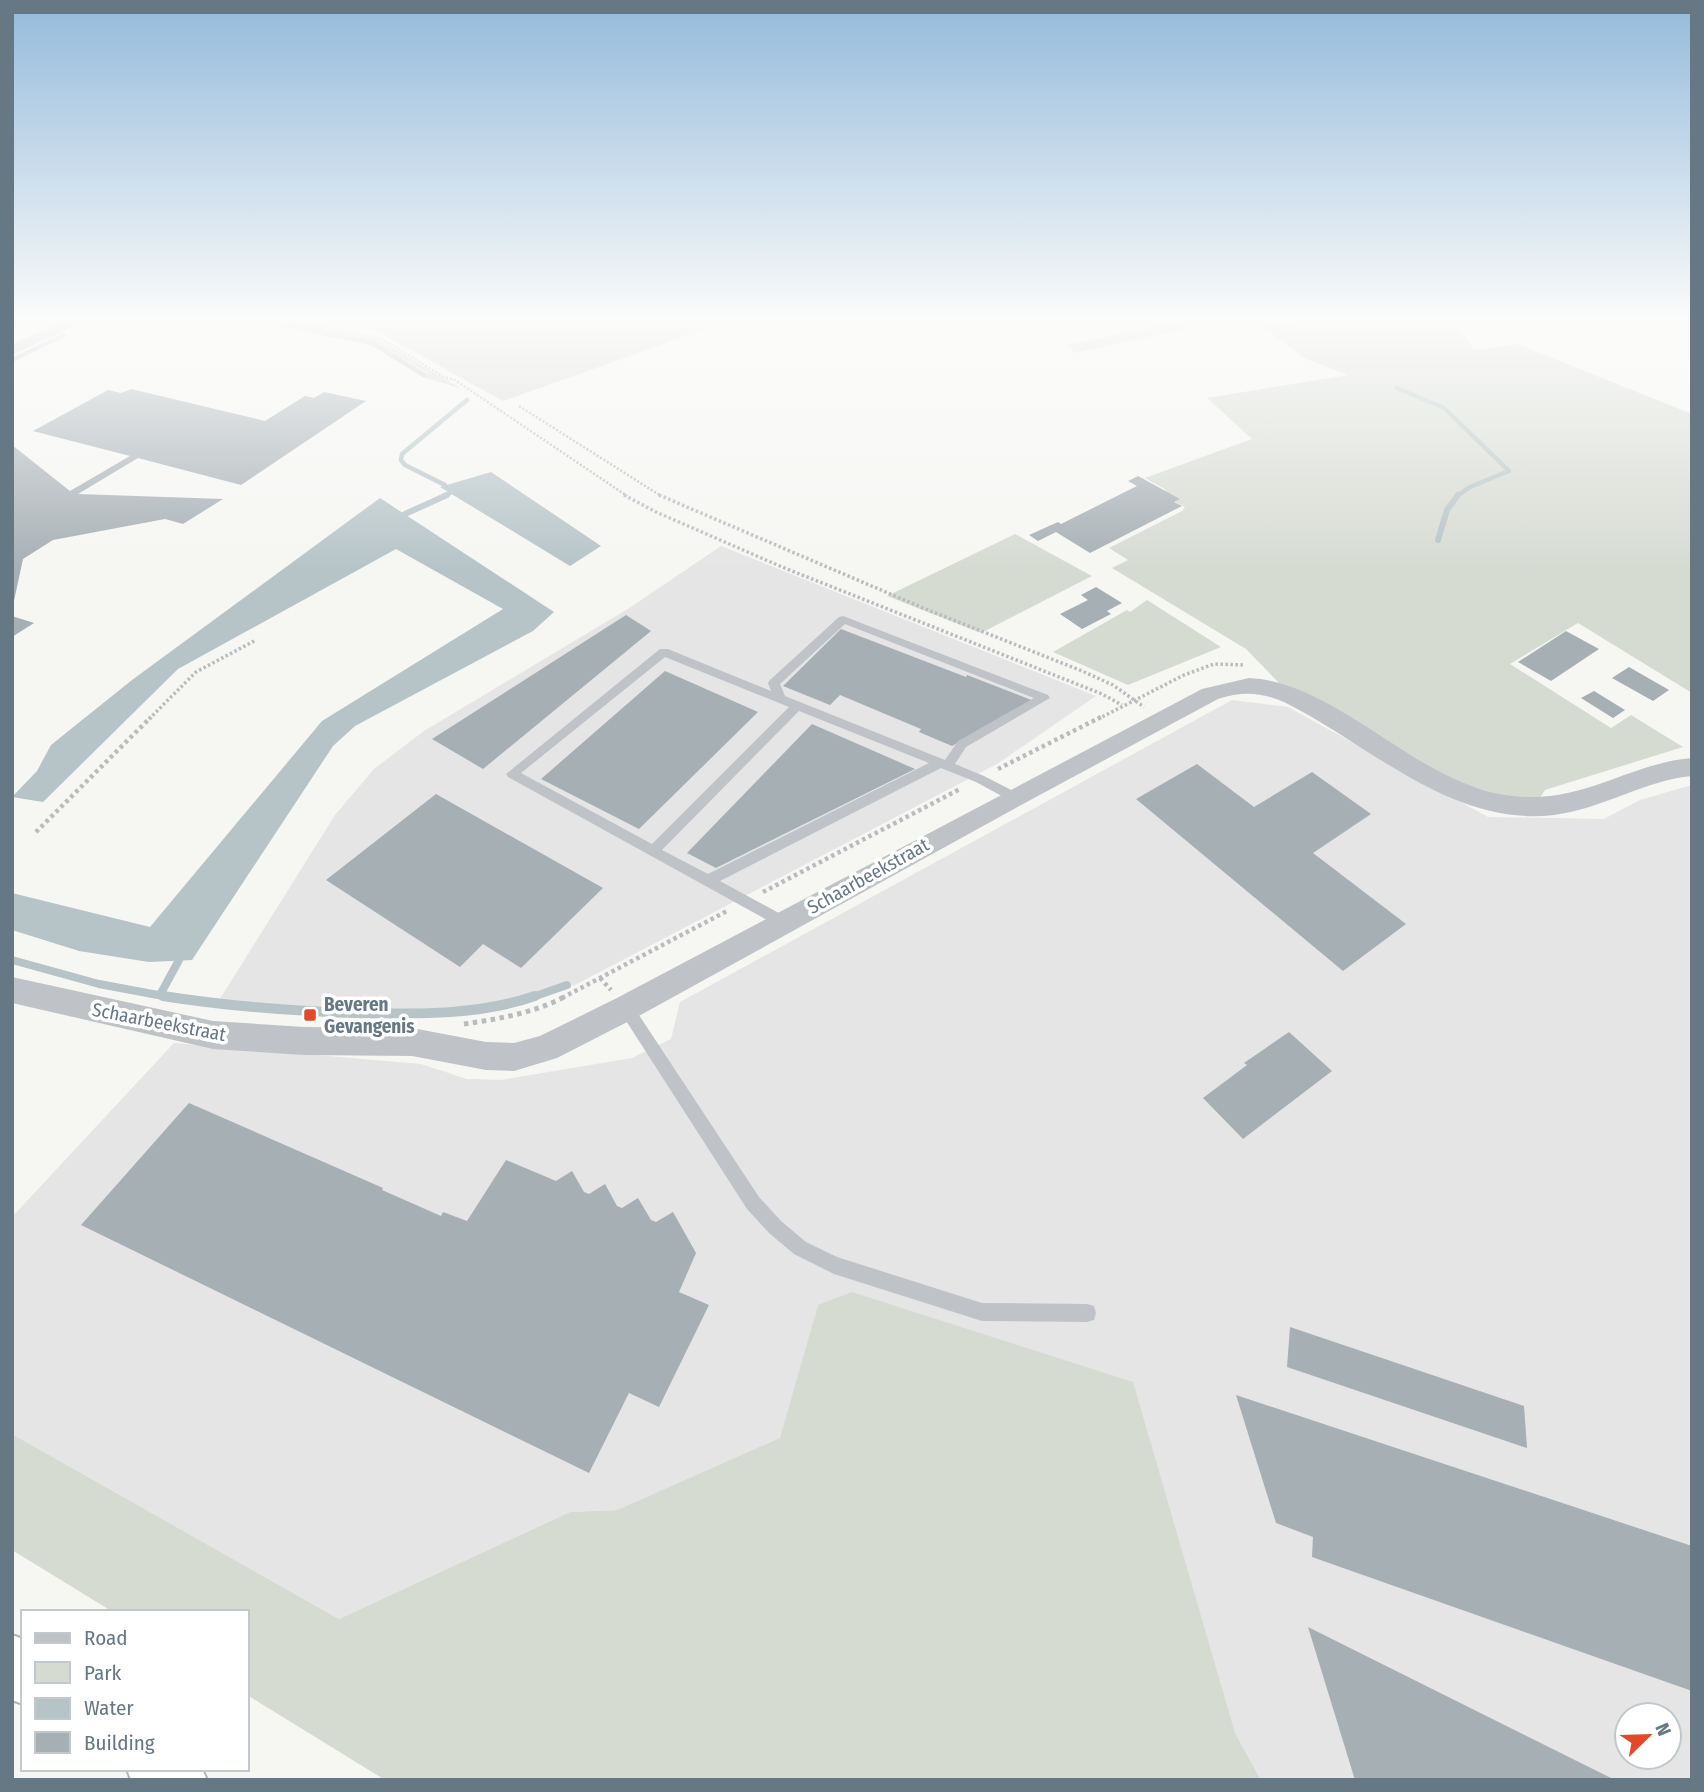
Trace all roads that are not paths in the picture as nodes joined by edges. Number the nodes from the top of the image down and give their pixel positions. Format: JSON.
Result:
{"nodes":[{"id":1,"x":780,"y":699,"type":"junction"},
{"id":2,"x":797,"y":706,"type":"junction"},
{"id":3,"x":943,"y":764,"type":"junction"},
{"id":4,"x":1692,"y":766,"type":"edge"},
{"id":5,"x":1014,"y":797,"type":"junction"},
{"id":6,"x":654,"y":850,"type":"junction"},
{"id":7,"x":709,"y":880,"type":"junction"},
{"id":8,"x":783,"y":922,"type":"junction"},
{"id":9,"x":12,"y":990,"type":"edge"},
{"id":10,"x":626,"y":1008,"type":"junction"},
{"id":11,"x":1087,"y":1313,"type":"dead end"}],
"edges":[{"from":1,"to":2,"type":"lane"},
{"from":1,"to":3,"type":"lane"},
{"from":1,"to":6,"type":"lane"},
{"from":2,"to":3,"type":"lane"},
{"from":2,"to":6,"type":"lane"},
{"from":3,"to":5,"type":"lane"},
{"from":3,"to":7,"type":"lane"},
{"from":4,"to":5,"type":"street","name":"Schaarbeekstraat"},
{"from":5,"to":8,"type":"street","name":"Schaarbeekstraat"},
{"from":6,"to":7,"type":"lane"},
{"from":7,"to":8,"type":"lane"},
{"from":8,"to":10,"type":"street","name":"Schaarbeekstraat"},
{"from":9,"to":10,"type":"street","name":"Schaarbeekstraat"},
{"from":10,"to":11,"type":"lane"}]}
